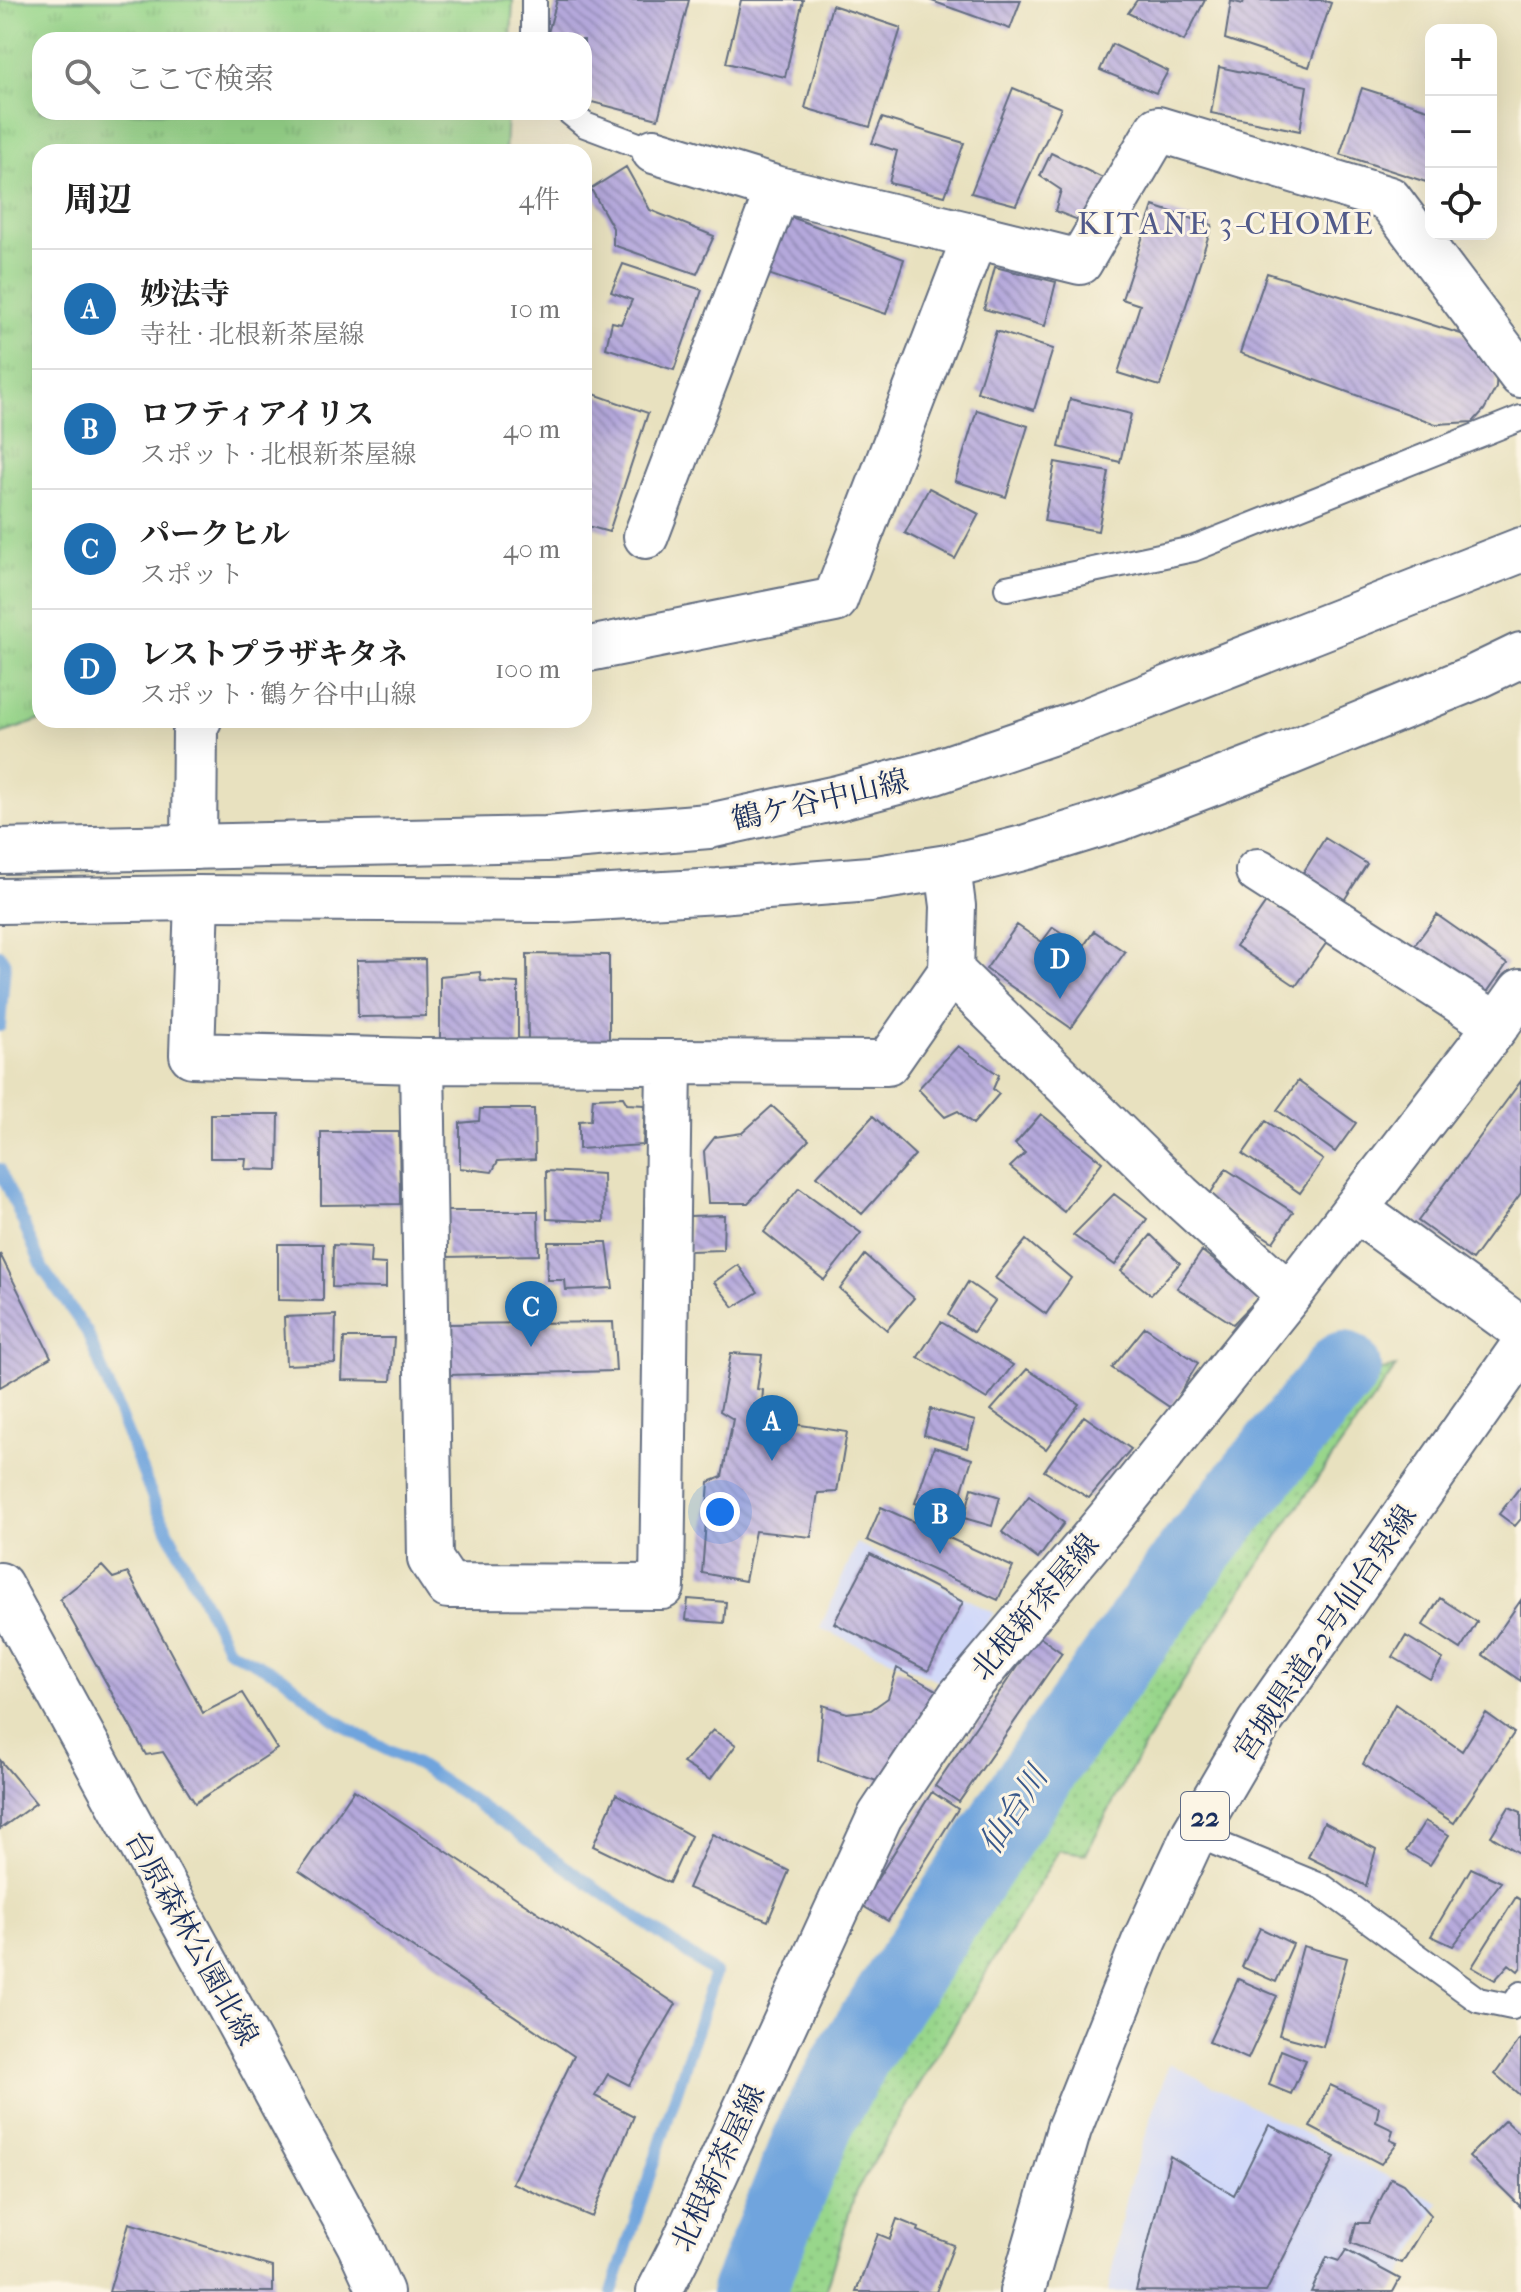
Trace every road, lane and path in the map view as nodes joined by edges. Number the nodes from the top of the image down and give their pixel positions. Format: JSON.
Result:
{"nodes":[{"id":1,"x":534,"y":0,"type":"edge"},
{"id":2,"x":534,"y":32,"type":"edge"},
{"id":3,"x":579,"y":120,"type":"edge"},
{"id":4,"x":654,"y":151,"type":"joint"},
{"id":5,"x":778,"y":189,"type":"junction"},
{"id":6,"x":975,"y":236,"type":"junction"},
{"id":7,"x":1521,"y":375,"type":"edge"},
{"id":8,"x":1521,"y":418,"type":"edge"},
{"id":9,"x":646,"y":536,"type":"dead end"},
{"id":10,"x":1521,"y":550,"type":"edge"},
{"id":11,"x":1007,"y":588,"type":"dead end"},
{"id":12,"x":592,"y":648,"type":"edge"},
{"id":13,"x":1521,"y":655,"type":"edge"},
{"id":14,"x":195,"y":728,"type":"edge"},
{"id":15,"x":194,"y":847,"type":"junction"},
{"id":16,"x":0,"y":851,"type":"edge"},
{"id":17,"x":948,"y":867,"type":"junction"},
{"id":18,"x":1258,"y":871,"type":"dead end"},
{"id":19,"x":197,"y":898,"type":"junction"},
{"id":20,"x":0,"y":901,"type":"edge"},
{"id":21,"x":951,"y":971,"type":"junction"},
{"id":22,"x":1509,"y":1008,"type":"edge"},
{"id":23,"x":422,"y":1061,"type":"junction"},
{"id":24,"x":669,"y":1062,"type":"junction"},
{"id":25,"x":1355,"y":1209,"type":"junction"},
{"id":26,"x":1289,"y":1295,"type":"junction"},
{"id":27,"x":1521,"y":1329,"type":"edge"},
{"id":28,"x":1521,"y":1349,"type":"edge"},
{"id":29,"x":0,"y":1585,"type":"edge"},
{"id":30,"x":1194,"y":1834,"type":"junction"},
{"id":31,"x":1521,"y":1994,"type":"edge"},
{"id":32,"x":381,"y":2292,"type":"edge"},
{"id":33,"x":659,"y":2292,"type":"edge"},
{"id":34,"x":1022,"y":2292,"type":"edge"}],
"edges":[{"from":1,"to":2,"type":"lane"},
{"from":3,"to":4,"type":"lane"},
{"from":4,"to":5,"type":"street"},
{"from":5,"to":6,"type":"street"},
{"from":5,"to":9,"type":"street"},
{"from":6,"to":7,"type":"street"},
{"from":6,"to":12,"type":"street"},
{"from":8,"to":11,"type":"lane"},
{"from":10,"to":15,"type":"street","name":"鶴ケ谷中山線"},
{"from":13,"to":17,"type":"street"},
{"from":14,"to":15,"type":"street"},
{"from":15,"to":16,"type":"street","name":"鶴ケ谷中山線"},
{"from":17,"to":19,"type":"street"},
{"from":17,"to":21,"type":"street"},
{"from":18,"to":22,"type":"street"},
{"from":19,"to":20,"type":"street"},
{"from":19,"to":23,"type":"street"},
{"from":21,"to":24,"type":"street"},
{"from":21,"to":26,"type":"street"},
{"from":22,"to":25,"type":"street","name":"北根新茶屋線"},
{"from":23,"to":24,"type":"street"},
{"from":23,"to":24,"type":"street"},
{"from":25,"to":26,"type":"street","name":"北根新茶屋線"},
{"from":25,"to":27,"type":"street"},
{"from":26,"to":33,"type":"street","name":"北根新茶屋線"},
{"from":28,"to":30,"type":"street","name":"宮城県道22号仙台泉線","number":"22"},
{"from":29,"to":32,"type":"street","name":"台原森林公園北線"},
{"from":30,"to":31,"type":"lane"},
{"from":30,"to":34,"type":"street","name":"宮城県道22号仙台泉線","number":"22"}]}
